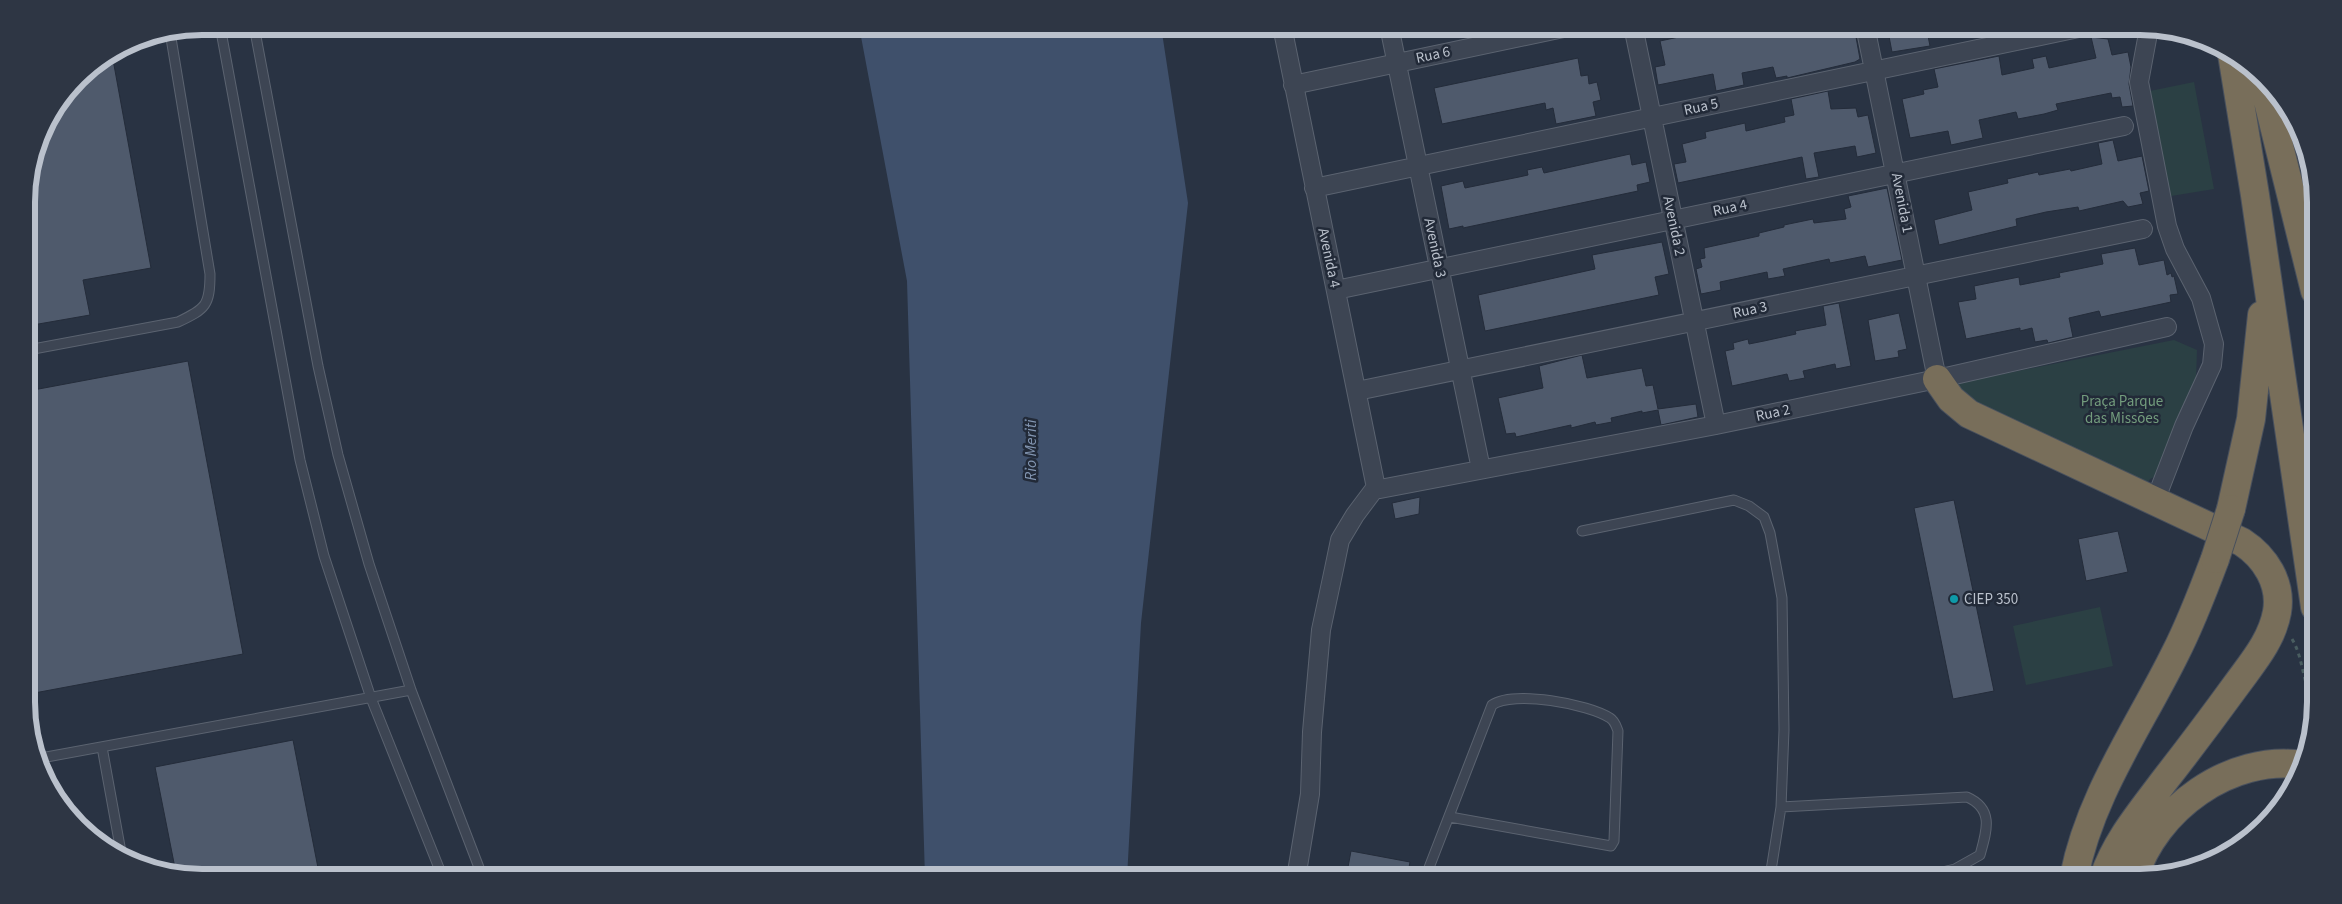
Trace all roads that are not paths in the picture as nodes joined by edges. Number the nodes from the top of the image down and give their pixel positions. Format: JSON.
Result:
{"nodes":[{"id":1,"x":222,"y":35,"type":"edge"},
{"id":2,"x":256,"y":35,"type":"edge"},
{"id":3,"x":1284,"y":35,"type":"edge"},
{"id":4,"x":1391,"y":35,"type":"edge"},
{"id":5,"x":1530,"y":35,"type":"edge"},
{"id":6,"x":1634,"y":35,"type":"edge"},
{"id":7,"x":1868,"y":35,"type":"edge"},
{"id":8,"x":2045,"y":35,"type":"edge"},
{"id":9,"x":2148,"y":35,"type":"edge"},
{"id":10,"x":171,"y":38,"type":"edge"},
{"id":11,"x":1397,"y":63,"type":"junction"},
{"id":12,"x":2233,"y":63,"type":"edge"},
{"id":13,"x":1874,"y":71,"type":"junction"},
{"id":14,"x":1293,"y":85,"type":"junction"},
{"id":15,"x":2266,"y":92,"type":"edge"},
{"id":16,"x":1652,"y":117,"type":"junction"},
{"id":17,"x":2124,"y":126,"type":"dead end"},
{"id":18,"x":1418,"y":166,"type":"junction"},
{"id":19,"x":1896,"y":173,"type":"junction"},
{"id":20,"x":1314,"y":188,"type":"junction"},
{"id":21,"x":1673,"y":220,"type":"junction"},
{"id":22,"x":2143,"y":229,"type":"dead end"},
{"id":23,"x":2307,"y":262,"type":"edge"},
{"id":24,"x":2266,"y":266,"type":"junction"},
{"id":25,"x":1439,"y":268,"type":"junction"},
{"id":26,"x":1916,"y":276,"type":"junction"},
{"id":27,"x":1336,"y":290,"type":"junction"},
{"id":28,"x":1694,"y":322,"type":"junction"},
{"id":29,"x":2167,"y":327,"type":"dead end"},
{"id":30,"x":35,"y":349,"type":"edge"},
{"id":31,"x":1460,"y":370,"type":"junction"},
{"id":32,"x":1937,"y":379,"type":"junction"},
{"id":33,"x":1357,"y":391,"type":"junction"},
{"id":34,"x":1716,"y":426,"type":"junction"},
{"id":35,"x":1481,"y":469,"type":"junction"},
{"id":36,"x":1377,"y":487,"type":"junction"},
{"id":37,"x":2155,"y":501,"type":"junction"},
{"id":38,"x":1582,"y":531,"type":"dead end"},
{"id":39,"x":2307,"y":546,"type":"edge"},
{"id":40,"x":411,"y":690,"type":"junction"},
{"id":41,"x":371,"y":698,"type":"junction"},
{"id":42,"x":102,"y":747,"type":"junction"},
{"id":43,"x":44,"y":757,"type":"edge"},
{"id":44,"x":2294,"y":766,"type":"edge"},
{"id":45,"x":1781,"y":807,"type":"junction"},
{"id":46,"x":1450,"y":817,"type":"junction"},
{"id":47,"x":121,"y":848,"type":"edge"},
{"id":48,"x":440,"y":869,"type":"edge"},
{"id":49,"x":480,"y":869,"type":"edge"},
{"id":50,"x":1298,"y":869,"type":"edge"},
{"id":51,"x":1429,"y":869,"type":"edge"},
{"id":52,"x":1771,"y":869,"type":"edge"},
{"id":53,"x":1956,"y":869,"type":"edge"},
{"id":54,"x":2076,"y":869,"type":"edge"},
{"id":55,"x":2107,"y":869,"type":"edge"},
{"id":56,"x":2136,"y":869,"type":"edge"}],
"edges":[{"from":1,"to":41,"type":"lane"},
{"from":2,"to":40,"type":"lane"},
{"from":3,"to":14,"type":"street","name":"Avenida 4"},
{"from":4,"to":11,"type":"street","name":"Avenida 3"},
{"from":5,"to":11,"type":"street","name":"Rua 6"},
{"from":6,"to":16,"type":"street","name":"Avenida 2"},
{"from":7,"to":13,"type":"street","name":"Avenida 1"},
{"from":8,"to":13,"type":"street","name":"Rua 5"},
{"from":9,"to":37,"type":"street"},
{"from":10,"to":30,"type":"lane"},
{"from":11,"to":14,"type":"street","name":"Rua 6"},
{"from":11,"to":18,"type":"street","name":"Avenida 3"},
{"from":12,"to":24,"type":"highway"},
{"from":13,"to":16,"type":"street","name":"Rua 5"},
{"from":13,"to":19,"type":"street","name":"Avenida 1"},
{"from":14,"to":20,"type":"street","name":"Avenida 4"},
{"from":15,"to":23,"type":"highway"},
{"from":16,"to":18,"type":"street","name":"Rua 5"},
{"from":16,"to":21,"type":"street","name":"Avenida 2"},
{"from":17,"to":19,"type":"street","name":"Rua 4"},
{"from":18,"to":20,"type":"street","name":"Rua 5"},
{"from":18,"to":25,"type":"street","name":"Avenida 3"},
{"from":19,"to":21,"type":"street","name":"Rua 4"},
{"from":19,"to":26,"type":"street","name":"Avenida 1"},
{"from":20,"to":27,"type":"street","name":"Avenida 4"},
{"from":21,"to":25,"type":"street","name":"Rua 4"},
{"from":21,"to":28,"type":"street","name":"Avenida 2"},
{"from":22,"to":26,"type":"street","name":"Rua 3"},
{"from":24,"to":39,"type":"highway"},
{"from":24,"to":54,"type":"highway","bridge":true},
{"from":25,"to":27,"type":"street","name":"Rua 4"},
{"from":25,"to":31,"type":"street","name":"Avenida 3"},
{"from":26,"to":28,"type":"street","name":"Rua 3"},
{"from":26,"to":32,"type":"street","name":"Avenida 1"},
{"from":27,"to":33,"type":"street","name":"Avenida 4"},
{"from":28,"to":31,"type":"street","name":"Rua 3"},
{"from":28,"to":34,"type":"street","name":"Avenida 2"},
{"from":29,"to":32,"type":"street","name":"Rua 2"},
{"from":31,"to":33,"type":"street","name":"Rua 3"},
{"from":31,"to":35,"type":"street","name":"Avenida 3"},
{"from":32,"to":34,"type":"street","name":"Rua 2"},
{"from":32,"to":37,"type":"highway"},
{"from":33,"to":36,"type":"street","name":"Avenida 4"},
{"from":34,"to":35,"type":"street","name":"Rua 2"},
{"from":35,"to":36,"type":"street","name":"Rua 2"},
{"from":36,"to":50,"type":"street"},
{"from":37,"to":55,"type":"highway"},
{"from":38,"to":45,"type":"lane"},
{"from":40,"to":41,"type":"lane"},
{"from":40,"to":49,"type":"lane"},
{"from":41,"to":42,"type":"lane"},
{"from":41,"to":48,"type":"lane"},
{"from":42,"to":43,"type":"lane"},
{"from":42,"to":47,"type":"lane"},
{"from":44,"to":56,"type":"highway"},
{"from":45,"to":52,"type":"lane"},
{"from":45,"to":53,"type":"lane"},
{"from":46,"to":46,"type":"lane"},
{"from":46,"to":51,"type":"lane"}]}
